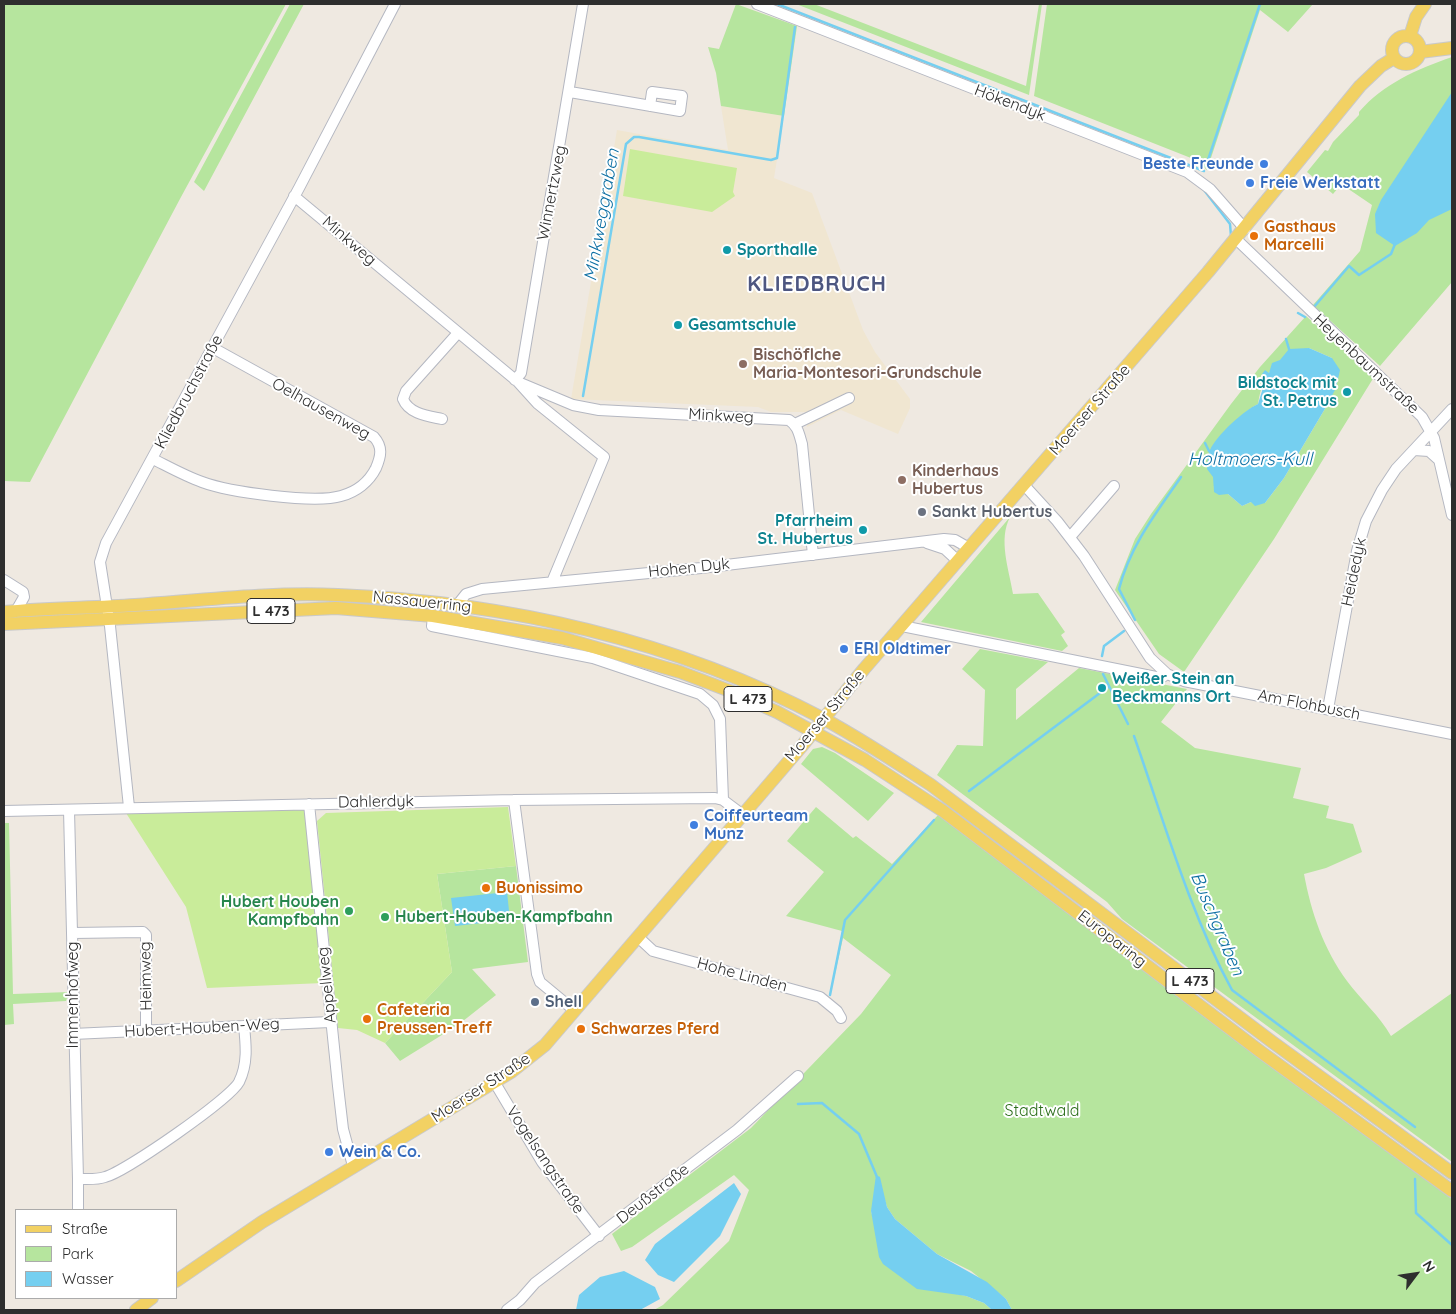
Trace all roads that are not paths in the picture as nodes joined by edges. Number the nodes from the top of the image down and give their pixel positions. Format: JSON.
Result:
{"nodes":[{"id":1,"x":394,"y":4,"type":"edge"},
{"id":2,"x":584,"y":4,"type":"edge"},
{"id":3,"x":757,"y":4,"type":"edge"},
{"id":4,"x":1425,"y":4,"type":"edge"},
{"id":5,"x":1410,"y":36,"type":"junction"},
{"id":6,"x":1452,"y":48,"type":"edge"},
{"id":7,"x":1420,"y":52,"type":"junction"},
{"id":8,"x":1394,"y":58,"type":"junction"},
{"id":9,"x":570,"y":92,"type":"junction"},
{"id":10,"x":650,"y":106,"type":"dead end"},
{"id":11,"x":294,"y":196,"type":"junction"},
{"id":12,"x":1245,"y":229,"type":"junction"},
{"id":13,"x":1236,"y":239,"type":"junction"},
{"id":14,"x":456,"y":334,"type":"junction"},
{"id":15,"x":212,"y":348,"type":"junction"},
{"id":16,"x":517,"y":381,"type":"junction"},
{"id":17,"x":849,"y":398,"type":"dead end"},
{"id":18,"x":1451,"y":413,"type":"edge"},
{"id":19,"x":442,"y":419,"type":"dead end"},
{"id":20,"x":794,"y":424,"type":"junction"},
{"id":21,"x":1432,"y":432,"type":"junction"},
{"id":22,"x":1414,"y":450,"type":"junction"},
{"id":23,"x":153,"y":459,"type":"junction"},
{"id":24,"x":1439,"y":460,"type":"junction"},
{"id":25,"x":1024,"y":486,"type":"junction"},
{"id":26,"x":1114,"y":486,"type":"dead end"},
{"id":27,"x":1452,"y":515,"type":"edge"},
{"id":28,"x":1070,"y":537,"type":"junction"},
{"id":29,"x":926,"y":542,"type":"junction"},
{"id":30,"x":969,"y":548,"type":"junction"},
{"id":31,"x":813,"y":555,"type":"junction"},
{"id":32,"x":958,"y":561,"type":"junction"},
{"id":33,"x":4,"y":580,"type":"edge"},
{"id":34,"x":552,"y":582,"type":"junction"},
{"id":35,"x":458,"y":604,"type":"junction"},
{"id":36,"x":10,"y":611,"type":"edge"},
{"id":37,"x":108,"y":612,"type":"junction"},
{"id":38,"x":432,"y":621,"type":"junction"},
{"id":39,"x":4,"y":624,"type":"edge"},
{"id":40,"x":902,"y":626,"type":"junction"},
{"id":41,"x":1167,"y":674,"type":"junction"},
{"id":42,"x":1328,"y":709,"type":"junction"},
{"id":43,"x":822,"y":719,"type":"junction"},
{"id":44,"x":813,"y":732,"type":"junction"},
{"id":45,"x":1452,"y":734,"type":"edge"},
{"id":46,"x":514,"y":800,"type":"junction"},
{"id":47,"x":723,"y":800,"type":"junction"},
{"id":48,"x":309,"y":804,"type":"junction"},
{"id":49,"x":129,"y":807,"type":"junction"},
{"id":50,"x":69,"y":810,"type":"junction"},
{"id":51,"x":4,"y":811,"type":"edge"},
{"id":52,"x":743,"y":815,"type":"junction"},
{"id":53,"x":73,"y":933,"type":"junction"},
{"id":54,"x":638,"y":937,"type":"junction"},
{"id":55,"x":575,"y":1011,"type":"junction"},
{"id":56,"x":841,"y":1018,"type":"dead end"},
{"id":57,"x":330,"y":1022,"type":"junction"},
{"id":58,"x":244,"y":1026,"type":"junction"},
{"id":59,"x":146,"y":1030,"type":"junction"},
{"id":60,"x":73,"y":1034,"type":"junction"},
{"id":61,"x":798,"y":1076,"type":"dead end"},
{"id":62,"x":495,"y":1082,"type":"junction"},
{"id":63,"x":353,"y":1166,"type":"junction"},
{"id":64,"x":1452,"y":1173,"type":"edge"},
{"id":65,"x":78,"y":1179,"type":"junction"},
{"id":66,"x":1452,"y":1191,"type":"edge"},
{"id":67,"x":78,"y":1209,"type":"edge"},
{"id":68,"x":599,"y":1236,"type":"junction"},
{"id":69,"x":178,"y":1280,"type":"edge"},
{"id":70,"x":151,"y":1299,"type":"edge"},
{"id":71,"x":136,"y":1310,"type":"edge"},
{"id":72,"x":507,"y":1310,"type":"edge"}],
"edges":[{"from":1,"to":11,"type":"street","name":"Kliedbruchstraße"},
{"from":2,"to":9,"type":"street","name":"Winnertzweg"},
{"from":3,"to":12,"type":"street","name":"Hökendyk"},
{"from":4,"to":5,"type":"main road"},
{"from":5,"to":7,"type":"main road"},
{"from":5,"to":8,"type":"main road"},
{"from":6,"to":7,"type":"main road"},
{"from":7,"to":8,"type":"main road"},
{"from":8,"to":12,"type":"main road","name":"Moerser Straße"},
{"from":9,"to":10,"type":"street"},
{"from":9,"to":16,"type":"street","name":"Winnertzweg"},
{"from":11,"to":14,"type":"street","name":"Minkweg"},
{"from":11,"to":15,"type":"street","name":"Kliedbruchstraße"},
{"from":12,"to":13,"type":"main road","name":"Moerser Straße"},
{"from":13,"to":21,"type":"street","name":"Heyenbaumstraße"},
{"from":13,"to":25,"type":"main road","name":"Moerser Straße"},
{"from":14,"to":16,"type":"street","name":"Minkweg"},
{"from":14,"to":19,"type":"street"},
{"from":15,"to":23,"type":"street","name":"Kliedbruchstraße"},
{"from":15,"to":23,"type":"street","name":"Oelhausenweg"},
{"from":16,"to":20,"type":"street","name":"Minkweg"},
{"from":16,"to":34,"type":"street","name":"Minkweg"},
{"from":17,"to":20,"type":"street"},
{"from":18,"to":21,"type":"street","name":"Heidedyk"},
{"from":20,"to":31,"type":"street"},
{"from":21,"to":22,"type":"street","name":"Heidedyk"},
{"from":21,"to":24,"type":"street","name":"Heyenbaumstraße"},
{"from":22,"to":24,"type":"street"},
{"from":22,"to":42,"type":"street","name":"Heidedyk"},
{"from":23,"to":37,"type":"street","name":"Kliedbruchstraße"},
{"from":24,"to":27,"type":"street","name":"Heyenbaumstraße"},
{"from":25,"to":28,"type":"street","name":"Am Flohbusch"},
{"from":25,"to":30,"type":"main road","name":"Moerser Straße"},
{"from":26,"to":28,"type":"street"},
{"from":28,"to":41,"type":"street","name":"Am Flohbusch"},
{"from":29,"to":30,"type":"street","name":"Hohen Dyk"},
{"from":29,"to":31,"type":"street","name":"Hohen Dyk"},
{"from":29,"to":32,"type":"street"},
{"from":30,"to":32,"type":"main road","name":"Moerser Straße"},
{"from":31,"to":34,"type":"street","name":"Hohen Dyk"},
{"from":32,"to":40,"type":"main road","name":"Moerser Straße"},
{"from":33,"to":36,"type":"street"},
{"from":34,"to":35,"type":"street","name":"Hohen Dyk"},
{"from":35,"to":37,"type":"main road","name":"Nassauerring","number":"L 473"},
{"from":35,"to":43,"type":"main road","name":"Nassauerring","number":"L 473"},
{"from":36,"to":37,"type":"main road","name":"Nassauerring","number":"L 473"},
{"from":37,"to":38,"type":"main road","name":"Nassauerring","number":"L 473"},
{"from":37,"to":39,"type":"main road","name":"Nassauerring","number":"L 473"},
{"from":37,"to":49,"type":"street","name":"Kliedbruchstraße"},
{"from":38,"to":44,"type":"main road","name":"Nassauerring","number":"L 473"},
{"from":38,"to":47,"type":"street","name":"Nassauerring"},
{"from":40,"to":41,"type":"street","name":"Am Flohbusch"},
{"from":40,"to":43,"type":"main road","name":"Moerser Straße"},
{"from":41,"to":42,"type":"street","name":"Am Flohbusch"},
{"from":42,"to":45,"type":"street","name":"Am Flohbusch"},
{"from":43,"to":44,"type":"main road","name":"Moerser Straße"},
{"from":43,"to":64,"type":"main road","name":"Europaring","number":"L 473"},
{"from":44,"to":52,"type":"main road","name":"Moerser Straße"},
{"from":44,"to":66,"type":"main road","name":"Europaring","number":"L 473"},
{"from":46,"to":47,"type":"street","name":"Dahlerdyk"},
{"from":46,"to":48,"type":"street","name":"Dahlerdyk"},
{"from":46,"to":55,"type":"street"},
{"from":47,"to":52,"type":"street"},
{"from":48,"to":49,"type":"street","name":"Dahlerdyk"},
{"from":48,"to":57,"type":"street","name":"Appellweg"},
{"from":49,"to":50,"type":"street","name":"Dahlerdyk"},
{"from":50,"to":51,"type":"street","name":"Dahlerdyk"},
{"from":50,"to":53,"type":"street","name":"Immenhofweg"},
{"from":52,"to":54,"type":"main road","name":"Moerser Straße"},
{"from":53,"to":59,"type":"street","name":"Heimweg"},
{"from":53,"to":60,"type":"street","name":"Immenhofweg"},
{"from":54,"to":55,"type":"main road","name":"Moerser Straße"},
{"from":54,"to":56,"type":"street","name":"Hohe Linden"},
{"from":55,"to":62,"type":"main road","name":"Moerser Straße"},
{"from":57,"to":58,"type":"street","name":"Hubert-Houben-Weg"},
{"from":57,"to":63,"type":"street","name":"Appellweg"},
{"from":58,"to":59,"type":"street","name":"Hubert-Houben-Weg"},
{"from":58,"to":65,"type":"street"},
{"from":59,"to":60,"type":"street","name":"Hubert-Houben-Weg"},
{"from":60,"to":65,"type":"street","name":"Immenhofweg"},
{"from":61,"to":68,"type":"street","name":"Deußstraße"},
{"from":62,"to":63,"type":"main road","name":"Moerser Straße"},
{"from":62,"to":68,"type":"street","name":"Vogelsangstraße"},
{"from":63,"to":69,"type":"main road","name":"Moerser Straße"},
{"from":65,"to":67,"type":"street","name":"Immenhofweg"},
{"from":68,"to":72,"type":"street","name":"Deußstraße"},
{"from":70,"to":71,"type":"main road"}]}
